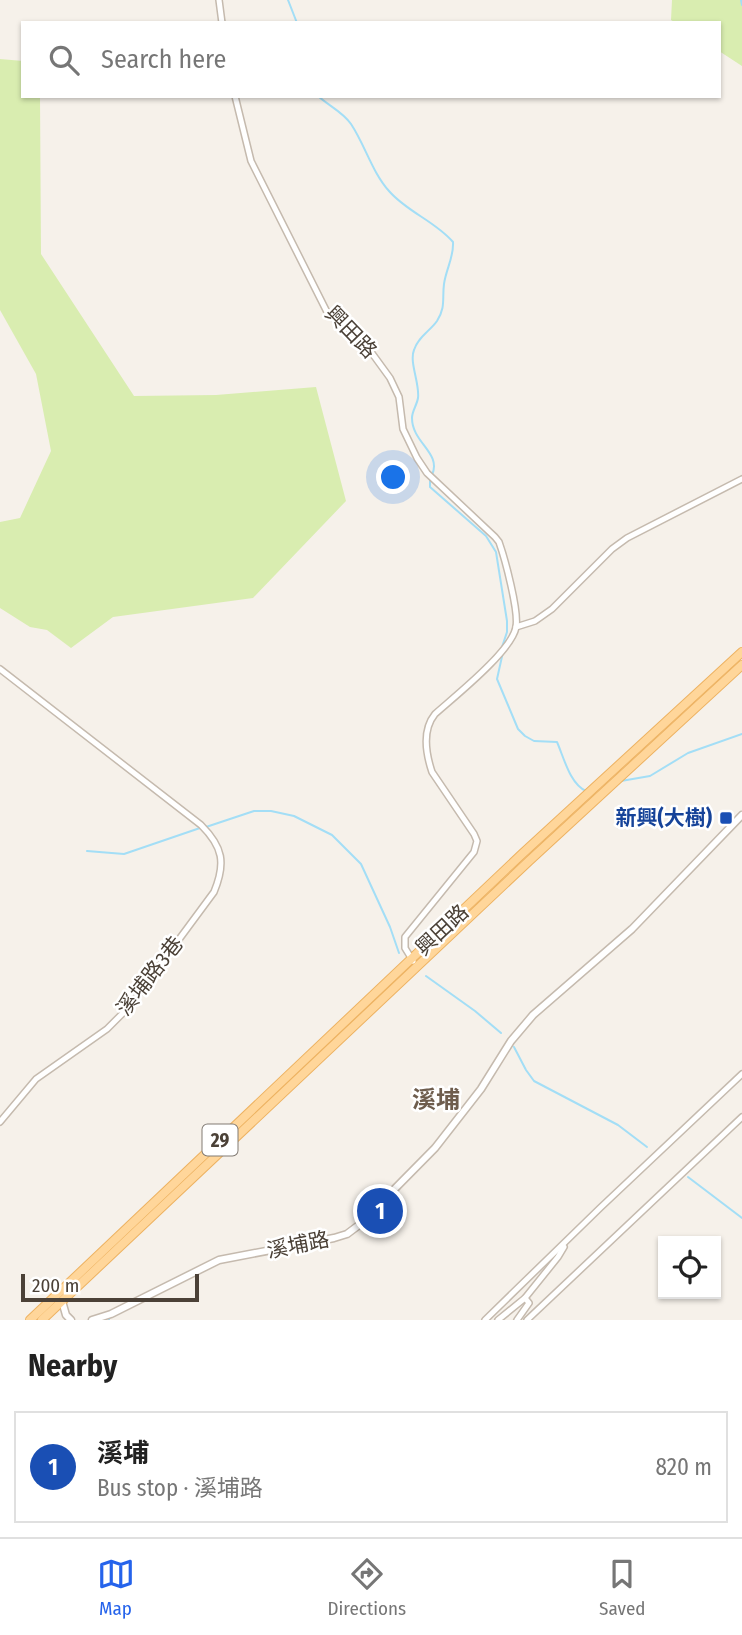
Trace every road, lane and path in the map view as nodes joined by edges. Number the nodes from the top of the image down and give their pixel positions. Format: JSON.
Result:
{"nodes":[{"id":1,"x":219,"y":0,"type":"edge"},
{"id":2,"x":222,"y":21,"type":"edge"},
{"id":3,"x":235,"y":98,"type":"edge"},
{"id":4,"x":742,"y":480,"type":"edge"},
{"id":5,"x":516,"y":627,"type":"junction"},
{"id":6,"x":742,"y":652,"type":"edge"},
{"id":7,"x":742,"y":665,"type":"edge"},
{"id":8,"x":0,"y":669,"type":"edge"},
{"id":9,"x":742,"y":815,"type":"edge"},
{"id":10,"x":410,"y":959,"type":"junction"},
{"id":11,"x":418,"y":966,"type":"junction"},
{"id":12,"x":742,"y":1074,"type":"edge"},
{"id":13,"x":742,"y":1116,"type":"edge"},
{"id":14,"x":0,"y":1122,"type":"edge"},
{"id":15,"x":567,"y":1241,"type":"junction"},
{"id":16,"x":525,"y":1298,"type":"junction"},
{"id":17,"x":62,"y":1301,"type":"junction"},
{"id":18,"x":30,"y":1320,"type":"edge"},
{"id":19,"x":42,"y":1320,"type":"edge"},
{"id":20,"x":71,"y":1320,"type":"edge"},
{"id":21,"x":92,"y":1320,"type":"edge"},
{"id":22,"x":485,"y":1320,"type":"edge"},
{"id":23,"x":498,"y":1320,"type":"edge"},
{"id":24,"x":517,"y":1320,"type":"edge"},
{"id":25,"x":527,"y":1320,"type":"edge"}],
"edges":[{"from":1,"to":2,"type":"street"},
{"from":3,"to":5,"type":"street","name":"興田路"},
{"from":4,"to":5,"type":"street"},
{"from":5,"to":10,"type":"street","name":"興田路"},
{"from":6,"to":10,"type":"main road","name":"興田路","number":"29"},
{"from":7,"to":11,"type":"main road","name":"興田路","number":"29"},
{"from":8,"to":14,"type":"street","name":"溪埔路3巷"},
{"from":9,"to":21,"type":"street","name":"溪埔路"},
{"from":10,"to":11,"type":"street"},
{"from":10,"to":18,"type":"main road","number":"29"},
{"from":11,"to":17,"type":"main road","number":"29"},
{"from":12,"to":15,"type":"street"},
{"from":13,"to":25,"type":"street"},
{"from":15,"to":16,"type":"street"},
{"from":15,"to":22,"type":"street"},
{"from":16,"to":23,"type":"street"},
{"from":16,"to":24,"type":"street"},
{"from":17,"to":19,"type":"main road","number":"29"},
{"from":17,"to":20,"type":"street"}]}
